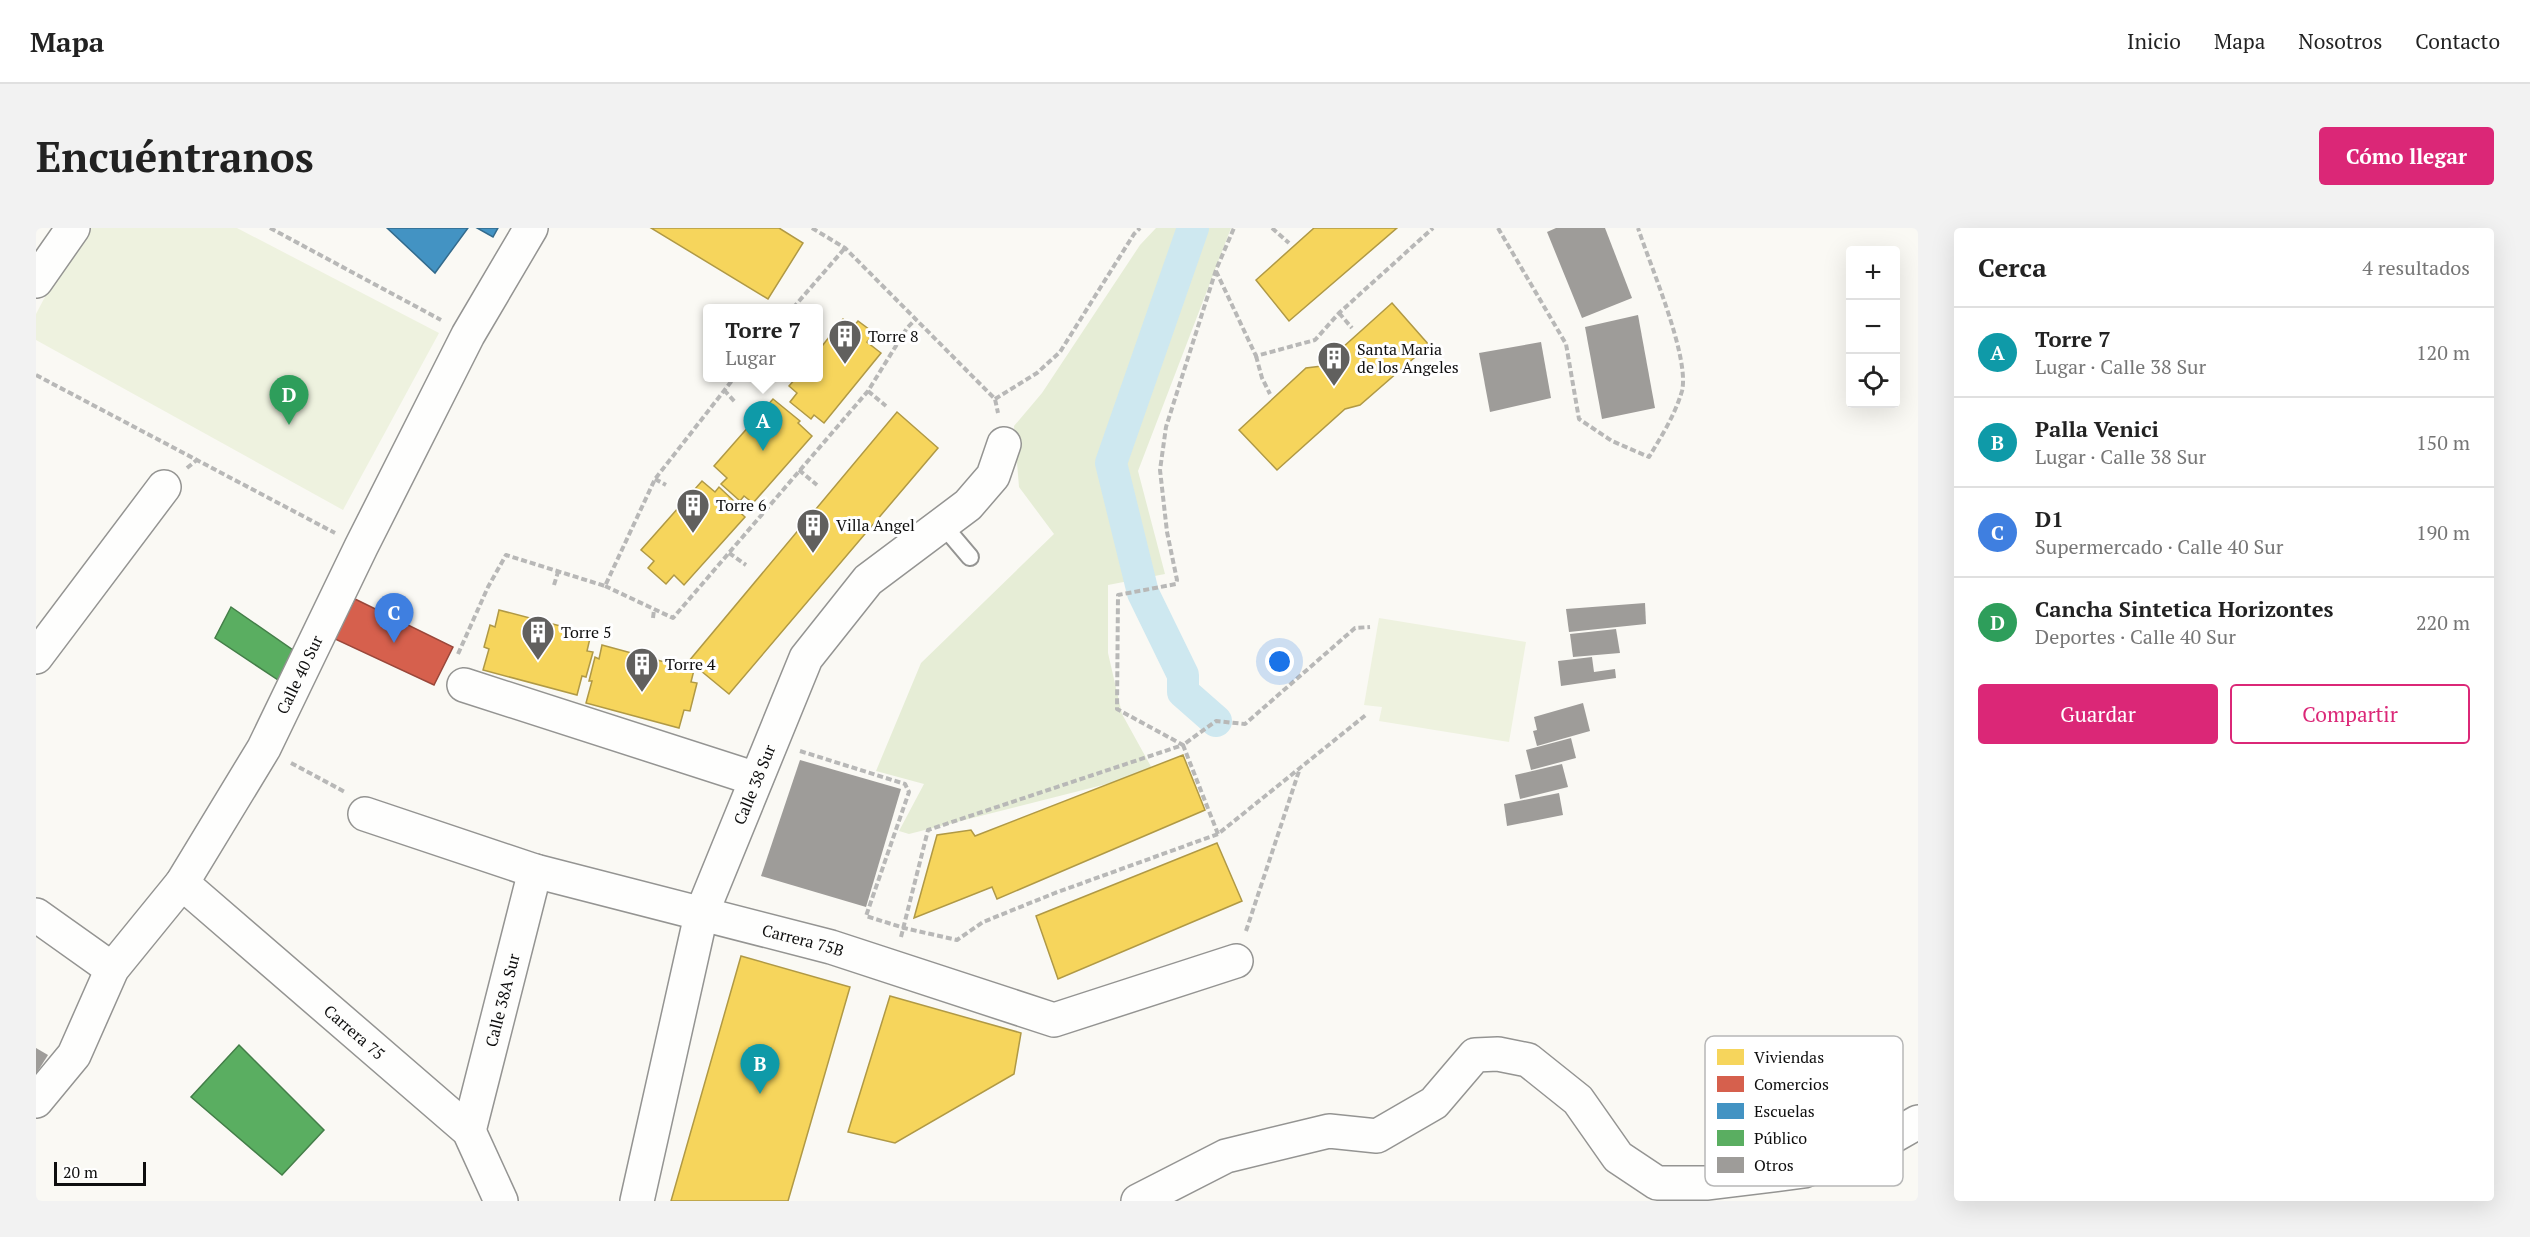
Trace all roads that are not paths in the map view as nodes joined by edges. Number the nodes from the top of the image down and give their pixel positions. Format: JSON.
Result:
{"nodes":[{"id":1,"x":73,"y":228,"type":"edge"},
{"id":2,"x":531,"y":228,"type":"edge"},
{"id":3,"x":36,"y":281,"type":"edge"},
{"id":4,"x":1004,"y":444,"type":"dead end"},
{"id":5,"x":164,"y":487,"type":"dead end"},
{"id":6,"x":942,"y":524,"type":"junction"},
{"id":7,"x":970,"y":557,"type":"dead end"},
{"id":8,"x":36,"y":657,"type":"edge"},
{"id":9,"x":464,"y":685,"type":"road end"},
{"id":10,"x":756,"y":779,"type":"junction"},
{"id":11,"x":365,"y":814,"type":"road end"},
{"id":12,"x":535,"y":871,"type":"junction"},
{"id":13,"x":182,"y":883,"type":"junction"},
{"id":14,"x":36,"y":915,"type":"edge"},
{"id":15,"x":701,"y":915,"type":"junction"},
{"id":16,"x":1236,"y":961,"type":"road end"},
{"id":17,"x":112,"y":969,"type":"junction"},
{"id":18,"x":36,"y":1101,"type":"edge"},
{"id":19,"x":1918,"y":1122,"type":"edge"},
{"id":20,"x":469,"y":1131,"type":"junction"},
{"id":21,"x":1903,"y":1131,"type":"edge"},
{"id":22,"x":1705,"y":1183,"type":"edge"},
{"id":23,"x":501,"y":1201,"type":"edge"},
{"id":24,"x":637,"y":1201,"type":"edge"},
{"id":25,"x":1138,"y":1201,"type":"edge"}],
"edges":[{"from":1,"to":3,"type":"street"},
{"from":2,"to":13,"type":"street","name":"Calle 40 Sur"},
{"from":4,"to":6,"type":"street","name":"Calle 38 Sur"},
{"from":5,"to":8,"type":"street"},
{"from":6,"to":7,"type":"lane"},
{"from":6,"to":10,"type":"street","name":"Calle 38 Sur"},
{"from":9,"to":10,"type":"street"},
{"from":10,"to":15,"type":"street","name":"Calle 38 Sur"},
{"from":11,"to":12,"type":"street","name":"Carrera 75B"},
{"from":12,"to":15,"type":"street","name":"Carrera 75B"},
{"from":12,"to":20,"type":"street","name":"Calle 38A Sur"},
{"from":13,"to":17,"type":"street","name":"Calle 40 Sur"},
{"from":13,"to":20,"type":"street","name":"Carrera 75"},
{"from":14,"to":17,"type":"street"},
{"from":15,"to":16,"type":"street","name":"Carrera 75B"},
{"from":15,"to":24,"type":"street","name":"Calle 38 Sur"},
{"from":17,"to":18,"type":"street","name":"Calle 40 Sur"},
{"from":19,"to":21,"type":"street"},
{"from":20,"to":23,"type":"street","name":"Carrera 75"},
{"from":22,"to":25,"type":"street"}]}
